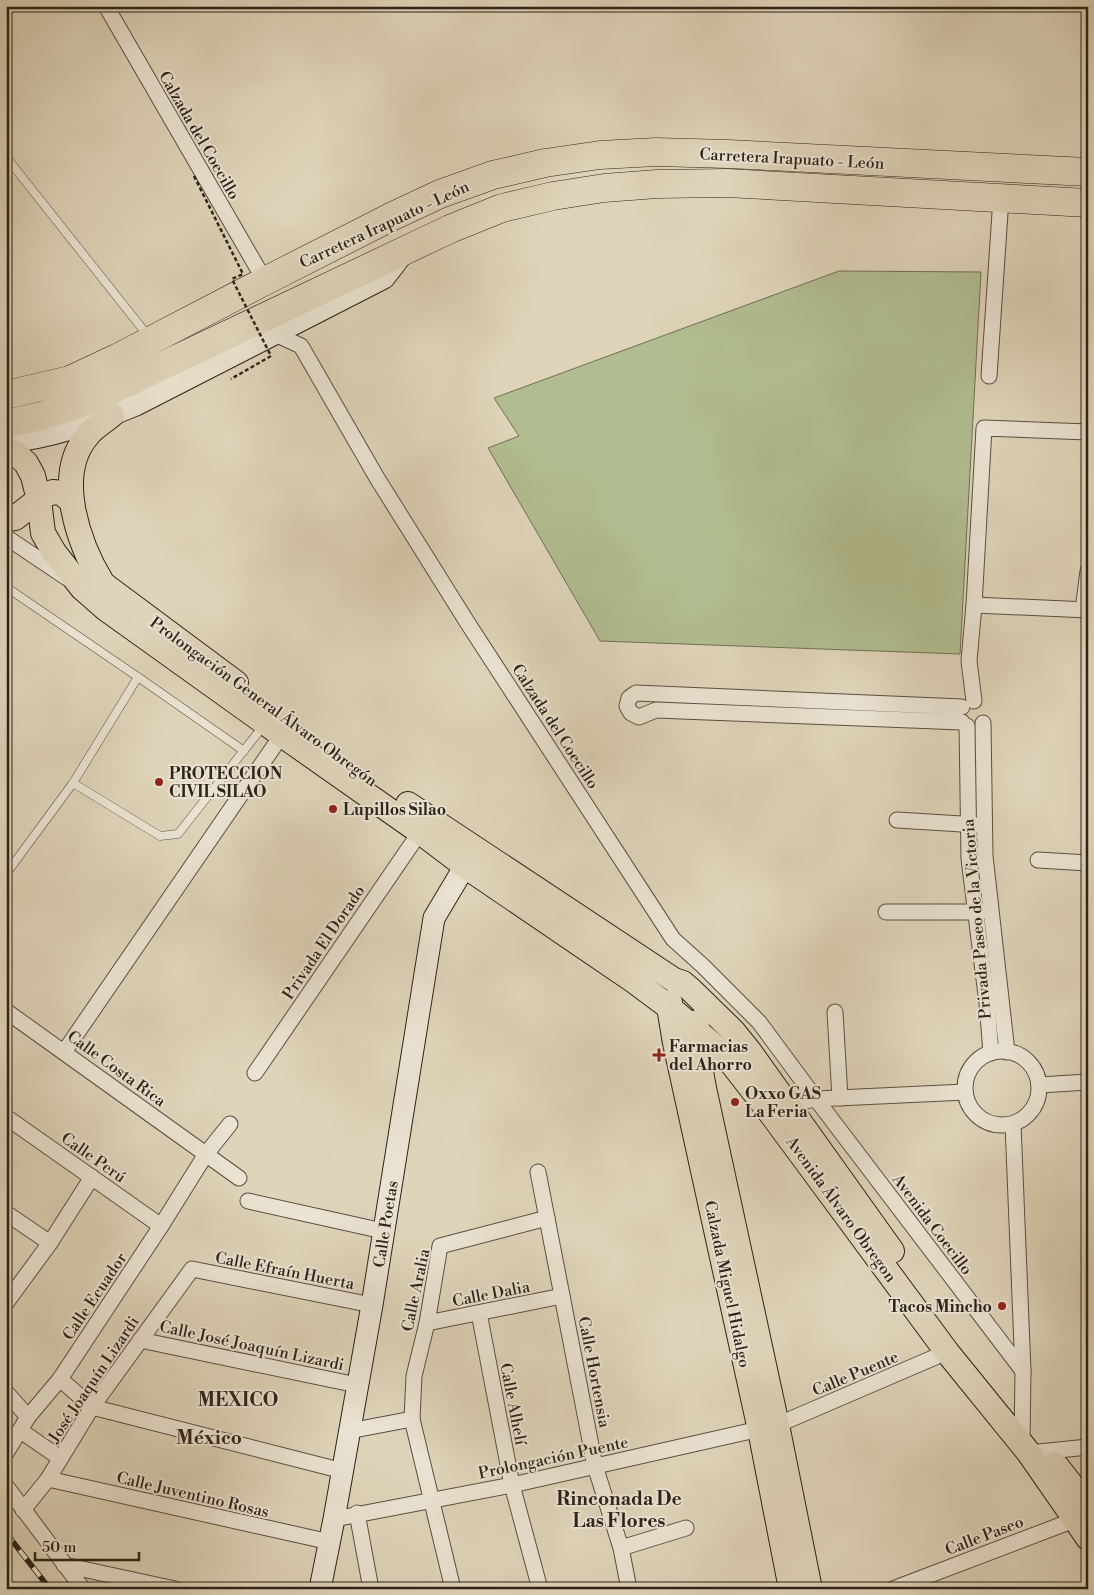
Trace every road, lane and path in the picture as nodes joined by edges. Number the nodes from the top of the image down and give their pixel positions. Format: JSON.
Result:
{"nodes":[{"id":1,"x":106,"y":6,"type":"edge"},
{"id":2,"x":6,"y":158,"type":"edge"},
{"id":3,"x":1088,"y":172,"type":"edge"},
{"id":4,"x":194,"y":176,"type":"dead end"},
{"id":5,"x":1001,"y":198,"type":"junction"},
{"id":6,"x":1088,"y":203,"type":"edge"},
{"id":7,"x":405,"y":251,"type":"junction"},
{"id":8,"x":265,"y":281,"type":"junction"},
{"id":9,"x":310,"y":317,"type":"junction"},
{"id":10,"x":275,"y":334,"type":"junction"},
{"id":11,"x":152,"y":340,"type":"junction"},
{"id":12,"x":301,"y":346,"type":"junction"},
{"id":13,"x":989,"y":376,"type":"dead end"},
{"id":14,"x":231,"y":379,"type":"dead end"},
{"id":15,"x":6,"y":395,"type":"edge"},
{"id":16,"x":112,"y":415,"type":"junction"},
{"id":17,"x":6,"y":424,"type":"edge"},
{"id":18,"x":1088,"y":432,"type":"edge"},
{"id":19,"x":6,"y":442,"type":"edge"},
{"id":20,"x":6,"y":451,"type":"edge"},
{"id":21,"x":39,"y":500,"type":"junction"},
{"id":22,"x":72,"y":502,"type":"junction"},
{"id":23,"x":6,"y":519,"type":"edge"},
{"id":24,"x":6,"y":537,"type":"edge"},
{"id":25,"x":1088,"y":571,"type":"edge"},
{"id":26,"x":93,"y":586,"type":"junction"},
{"id":27,"x":6,"y":587,"type":"edge"},
{"id":28,"x":974,"y":604,"type":"junction"},
{"id":29,"x":1085,"y":610,"type":"edge"},
{"id":30,"x":138,"y":677,"type":"junction"},
{"id":31,"x":816,"y":708,"type":"junction"},
{"id":32,"x":966,"y":714,"type":"junction"},
{"id":33,"x":983,"y":723,"type":"junction"},
{"id":34,"x":279,"y":727,"type":"junction"},
{"id":35,"x":244,"y":750,"type":"junction"},
{"id":36,"x":73,"y":783,"type":"junction"},
{"id":37,"x":897,"y":820,"type":"dead end"},
{"id":38,"x":977,"y":825,"type":"junction"},
{"id":39,"x":420,"y":832,"type":"junction"},
{"id":40,"x":1038,"y":860,"type":"dead end"},
{"id":41,"x":1088,"y":863,"type":"edge"},
{"id":42,"x":465,"y":866,"type":"junction"},
{"id":43,"x":6,"y":874,"type":"edge"},
{"id":44,"x":984,"y":911,"type":"junction"},
{"id":45,"x":886,"y":912,"type":"dead end"},
{"id":46,"x":703,"y":966,"type":"junction"},
{"id":47,"x":688,"y":989,"type":"junction"},
{"id":48,"x":668,"y":1007,"type":"junction"},
{"id":49,"x":6,"y":1011,"type":"edge"},
{"id":50,"x":835,"y":1012,"type":"dead end"},
{"id":51,"x":696,"y":1031,"type":"junction"},
{"id":52,"x":64,"y":1052,"type":"junction"},
{"id":53,"x":999,"y":1052,"type":"junction"},
{"id":54,"x":736,"y":1068,"type":"junction"},
{"id":55,"x":255,"y":1073,"type":"dead end"},
{"id":56,"x":1088,"y":1082,"type":"edge"},
{"id":57,"x":1039,"y":1085,"type":"junction"},
{"id":58,"x":704,"y":1088,"type":"junction"},
{"id":59,"x":965,"y":1092,"type":"junction"},
{"id":60,"x":840,"y":1098,"type":"junction"},
{"id":61,"x":816,"y":1099,"type":"junction"},
{"id":62,"x":780,"y":1110,"type":"junction"},
{"id":63,"x":6,"y":1117,"type":"edge"},
{"id":64,"x":230,"y":1124,"type":"dead end"},
{"id":65,"x":1013,"y":1124,"type":"junction"},
{"id":66,"x":206,"y":1154,"type":"junction"},
{"id":67,"x":538,"y":1172,"type":"dead end"},
{"id":68,"x":92,"y":1178,"type":"junction"},
{"id":69,"x":239,"y":1178,"type":"dead end"},
{"id":70,"x":248,"y":1202,"type":"dead end"},
{"id":71,"x":6,"y":1213,"type":"edge"},
{"id":72,"x":547,"y":1218,"type":"junction"},
{"id":73,"x":161,"y":1226,"type":"junction"},
{"id":74,"x":383,"y":1231,"type":"junction"},
{"id":75,"x":50,"y":1243,"type":"junction"},
{"id":76,"x":192,"y":1269,"type":"joint"},
{"id":77,"x":562,"y":1296,"type":"junction"},
{"id":78,"x":6,"y":1303,"type":"edge"},
{"id":79,"x":372,"y":1304,"type":"junction"},
{"id":80,"x":479,"y":1313,"type":"junction"},
{"id":81,"x":427,"y":1323,"type":"junction"},
{"id":82,"x":140,"y":1340,"type":"junction"},
{"id":83,"x":947,"y":1352,"type":"junction"},
{"id":84,"x":1023,"y":1371,"type":"junction"},
{"id":85,"x":60,"y":1379,"type":"junction"},
{"id":86,"x":357,"y":1385,"type":"junction"},
{"id":87,"x":6,"y":1392,"type":"edge"},
{"id":88,"x":92,"y":1407,"type":"junction"},
{"id":89,"x":28,"y":1417,"type":"junction"},
{"id":90,"x":412,"y":1419,"type":"junction"},
{"id":91,"x":768,"y":1428,"type":"junction"},
{"id":92,"x":20,"y":1431,"type":"junction"},
{"id":93,"x":349,"y":1431,"type":"junction"},
{"id":94,"x":1030,"y":1443,"type":"junction"},
{"id":95,"x":1088,"y":1447,"type":"edge"},
{"id":96,"x":6,"y":1453,"type":"edge"},
{"id":97,"x":60,"y":1458,"type":"junction"},
{"id":98,"x":595,"y":1466,"type":"junction"},
{"id":99,"x":342,"y":1471,"type":"junction"},
{"id":100,"x":48,"y":1479,"type":"junction"},
{"id":101,"x":512,"y":1485,"type":"junction"},
{"id":102,"x":6,"y":1486,"type":"edge"},
{"id":103,"x":431,"y":1500,"type":"junction"},
{"id":104,"x":23,"y":1510,"type":"junction"},
{"id":105,"x":357,"y":1513,"type":"junction"},
{"id":106,"x":334,"y":1519,"type":"junction"},
{"id":107,"x":1085,"y":1519,"type":"edge"},
{"id":108,"x":686,"y":1528,"type":"dead end"},
{"id":109,"x":330,"y":1542,"type":"junction"},
{"id":110,"x":621,"y":1548,"type":"junction"},
{"id":111,"x":64,"y":1565,"type":"junction"},
{"id":112,"x":83,"y":1589,"type":"edge"},
{"id":113,"x":175,"y":1589,"type":"edge"},
{"id":114,"x":320,"y":1589,"type":"edge"},
{"id":115,"x":371,"y":1589,"type":"edge"},
{"id":116,"x":453,"y":1589,"type":"edge"},
{"id":117,"x":540,"y":1589,"type":"edge"},
{"id":118,"x":629,"y":1589,"type":"edge"},
{"id":119,"x":791,"y":1589,"type":"edge"},
{"id":120,"x":810,"y":1589,"type":"edge"},
{"id":121,"x":893,"y":1589,"type":"edge"}],
"edges":[{"from":1,"to":8,"type":"street","name":"Calzada del Coecillo"},
{"from":2,"to":11,"type":"lane"},
{"from":3,"to":8,"type":"highway","name":"Carretera Irapuato - León"},
{"from":4,"to":14,"type":"path","bridge":true},
{"from":5,"to":6,"type":"highway","name":"Carretera Irapuato - León"},
{"from":5,"to":7,"type":"highway","name":"Carretera Irapuato - León"},
{"from":5,"to":13,"type":"street"},
{"from":7,"to":9,"type":"street"},
{"from":7,"to":17,"type":"highway","name":"Carretera Irapuato - León"},
{"from":8,"to":11,"type":"highway","name":"Carretera Irapuato - León"},
{"from":9,"to":10,"type":"street"},
{"from":9,"to":12,"type":"street"},
{"from":10,"to":12,"type":"street"},
{"from":10,"to":16,"type":"street"},
{"from":11,"to":15,"type":"highway","name":"Carretera Irapuato - León"},
{"from":12,"to":46,"type":"street","name":"Calzada del Coecillo"},
{"from":16,"to":19,"type":"street"},
{"from":16,"to":22,"type":"main road"},
{"from":18,"to":28,"type":"street","name":"Privada Paseo de la Victoria"},
{"from":20,"to":21,"type":"main road"},
{"from":21,"to":22,"type":"main road"},
{"from":21,"to":23,"type":"main road"},
{"from":21,"to":26,"type":"main road"},
{"from":22,"to":26,"type":"main road"},
{"from":24,"to":26,"type":"street","name":"Prolongación General Álvaro Obregón"},
{"from":25,"to":29,"type":"street"},
{"from":26,"to":34,"type":"main road","name":"Prolongación General Álvaro Obregón"},
{"from":26,"to":34,"type":"main road","name":"Prolongación General Álvaro Obregón"},
{"from":27,"to":30,"type":"lane"},
{"from":28,"to":29,"type":"street"},
{"from":28,"to":32,"type":"street","name":"Privada Paseo de la Victoria"},
{"from":30,"to":35,"type":"lane"},
{"from":30,"to":36,"type":"lane"},
{"from":31,"to":31,"type":"street"},
{"from":31,"to":32,"type":"street"},
{"from":32,"to":33,"type":"street"},
{"from":32,"to":33,"type":"street","name":"Privada Paseo de la Victoria"},
{"from":32,"to":38,"type":"street","name":"Privada Paseo de la Victoria"},
{"from":33,"to":38,"type":"street","name":"Privada Paseo de la Victoria"},
{"from":34,"to":35,"type":"lane"},
{"from":34,"to":39,"type":"main road","name":"Prolongación General Álvaro Obregón"},
{"from":34,"to":47,"type":"main road","name":"Prolongación General Álvaro Obregón"},
{"from":34,"to":52,"type":"street"},
{"from":35,"to":36,"type":"lane"},
{"from":36,"to":43,"type":"lane"},
{"from":37,"to":38,"type":"street"},
{"from":38,"to":44,"type":"street","name":"Privada Paseo de la Victoria"},
{"from":39,"to":42,"type":"main road","name":"Prolongación General Álvaro Obregón"},
{"from":39,"to":55,"type":"street","name":"Privada El Dorado"},
{"from":40,"to":41,"type":"street"},
{"from":42,"to":48,"type":"main road","name":"Prolongación General Álvaro Obregón"},
{"from":42,"to":74,"type":"street","name":"Calle Poetas"},
{"from":44,"to":45,"type":"street"},
{"from":44,"to":53,"type":"street","name":"Privada Paseo de la Victoria"},
{"from":46,"to":47,"type":"street"},
{"from":46,"to":61,"type":"street","name":"Calzada del Coecillo"},
{"from":47,"to":48,"type":"main road","name":"Calzada Miguel Hidalgo"},
{"from":47,"to":51,"type":"main road","name":"Calzada Miguel Hidalgo"},
{"from":47,"to":62,"type":"main road","name":"Avenida Álvaro Obregon"},
{"from":48,"to":51,"type":"main road","name":"Prolongación General Álvaro Obregón"},
{"from":48,"to":91,"type":"main road","name":"Calzada Miguel Hidalgo"},
{"from":49,"to":52,"type":"street","name":"Calle Costa Rica"},
{"from":50,"to":60,"type":"street"},
{"from":51,"to":54,"type":"main road","name":"Avenida Álvaro Obregon"},
{"from":51,"to":58,"type":"main road","name":"Calzada Miguel Hidalgo"},
{"from":52,"to":66,"type":"street","name":"Calle Costa Rica"},
{"from":53,"to":57,"type":"street"},
{"from":53,"to":59,"type":"street"},
{"from":54,"to":58,"type":"main road"},
{"from":54,"to":62,"type":"main road","name":"Avenida Álvaro Obregon"},
{"from":56,"to":57,"type":"street"},
{"from":57,"to":65,"type":"street"},
{"from":58,"to":91,"type":"main road","name":"Calzada Miguel Hidalgo"},
{"from":59,"to":60,"type":"street"},
{"from":59,"to":65,"type":"street"},
{"from":60,"to":61,"type":"street"},
{"from":61,"to":62,"type":"street"},
{"from":61,"to":84,"type":"street","name":"Avenida Coecillo"},
{"from":62,"to":83,"type":"main road","name":"Avenida Álvaro Obregon"},
{"from":62,"to":94,"type":"main road","name":"Avenida Álvaro Obregon"},
{"from":63,"to":68,"type":"street","name":"Calle Perú"},
{"from":64,"to":66,"type":"street","name":"Calle Ecuador"},
{"from":65,"to":84,"type":"street"},
{"from":66,"to":69,"type":"street","name":"Calle Costa Rica"},
{"from":66,"to":73,"type":"street","name":"Calle Ecuador"},
{"from":67,"to":72,"type":"street","name":"Calle Hortensia"},
{"from":68,"to":73,"type":"street","name":"Calle Perú"},
{"from":68,"to":75,"type":"street"},
{"from":70,"to":74,"type":"street"},
{"from":71,"to":75,"type":"street"},
{"from":72,"to":77,"type":"street","name":"Calle Hortensia"},
{"from":72,"to":81,"type":"street","name":"Calle Aralia"},
{"from":73,"to":85,"type":"street","name":"Calle Ecuador"},
{"from":74,"to":79,"type":"street","name":"Calle Poetas"},
{"from":75,"to":78,"type":"street"},
{"from":76,"to":79,"type":"street","name":"Calle Efraín Huerta"},
{"from":76,"to":82,"type":"street","name":"José Joaquín Lizardi"},
{"from":77,"to":80,"type":"street","name":"Calle Dalia"},
{"from":77,"to":98,"type":"street","name":"Calle Hortensia"},
{"from":79,"to":86,"type":"street","name":"Calle Poetas"},
{"from":80,"to":81,"type":"street","name":"Calle Dalia"},
{"from":80,"to":101,"type":"street","name":"Calle Alhelí"},
{"from":81,"to":90,"type":"street","name":"Calle Aralia"},
{"from":82,"to":86,"type":"street","name":"Calle José Joaquín Lizardi"},
{"from":82,"to":88,"type":"street","name":"José Joaquín Lizardi"},
{"from":83,"to":91,"type":"street","name":"Calle Puente"},
{"from":83,"to":94,"type":"main road","name":"Avenida Álvaro Obregon"},
{"from":84,"to":94,"type":"street"},
{"from":85,"to":88,"type":"street"},
{"from":85,"to":89,"type":"street","name":"Calle Ecuador"},
{"from":86,"to":93,"type":"street","name":"Calle Poetas"},
{"from":87,"to":89,"type":"street"},
{"from":88,"to":97,"type":"street","name":"José Joaquín Lizardi"},
{"from":88,"to":99,"type":"street"},
{"from":89,"to":92,"type":"street","name":"Calle Ecuador"},
{"from":90,"to":93,"type":"street"},
{"from":90,"to":103,"type":"street","name":"Calle Aralia"},
{"from":91,"to":98,"type":"street","name":"Prolongación Puente"},
{"from":91,"to":119,"type":"main road","name":"Calzada Miguel Hidalgo"},
{"from":91,"to":120,"type":"main road","name":"Calzada Miguel Hidalgo"},
{"from":92,"to":96,"type":"street","name":"Calle Ecuador"},
{"from":92,"to":97,"type":"street"},
{"from":93,"to":99,"type":"street","name":"Calle Poetas"},
{"from":94,"to":95,"type":"street"},
{"from":94,"to":107,"type":"main road","name":"Avenida Álvaro Obregon"},
{"from":97,"to":100,"type":"street","name":"José Joaquín Lizardi"},
{"from":98,"to":101,"type":"street","name":"Prolongación Puente"},
{"from":98,"to":110,"type":"street","name":"Calle Hortensia"},
{"from":99,"to":106,"type":"street","name":"Calle Poetas"},
{"from":100,"to":104,"type":"street","name":"José Joaquín Lizardi"},
{"from":100,"to":109,"type":"street","name":"Calle Juventino Rosas"},
{"from":101,"to":103,"type":"street","name":"Prolongación Puente"},
{"from":101,"to":117,"type":"street","name":"Calle Alhelí"},
{"from":102,"to":104,"type":"street"},
{"from":103,"to":105,"type":"street","name":"Prolongación Puente"},
{"from":103,"to":116,"type":"street","name":"Calle Aralia"},
{"from":104,"to":111,"type":"street"},
{"from":105,"to":106,"type":"street","name":"Prolongación Puente"},
{"from":105,"to":115,"type":"street"},
{"from":106,"to":109,"type":"street","name":"Calle Poetas"},
{"from":107,"to":121,"type":"street","name":"Calle Paseo"},
{"from":108,"to":110,"type":"street"},
{"from":109,"to":114,"type":"street","name":"Calle Poetas"},
{"from":110,"to":118,"type":"street","name":"Calle Hortensia"},
{"from":111,"to":112,"type":"street"},
{"from":111,"to":113,"type":"street"}]}
